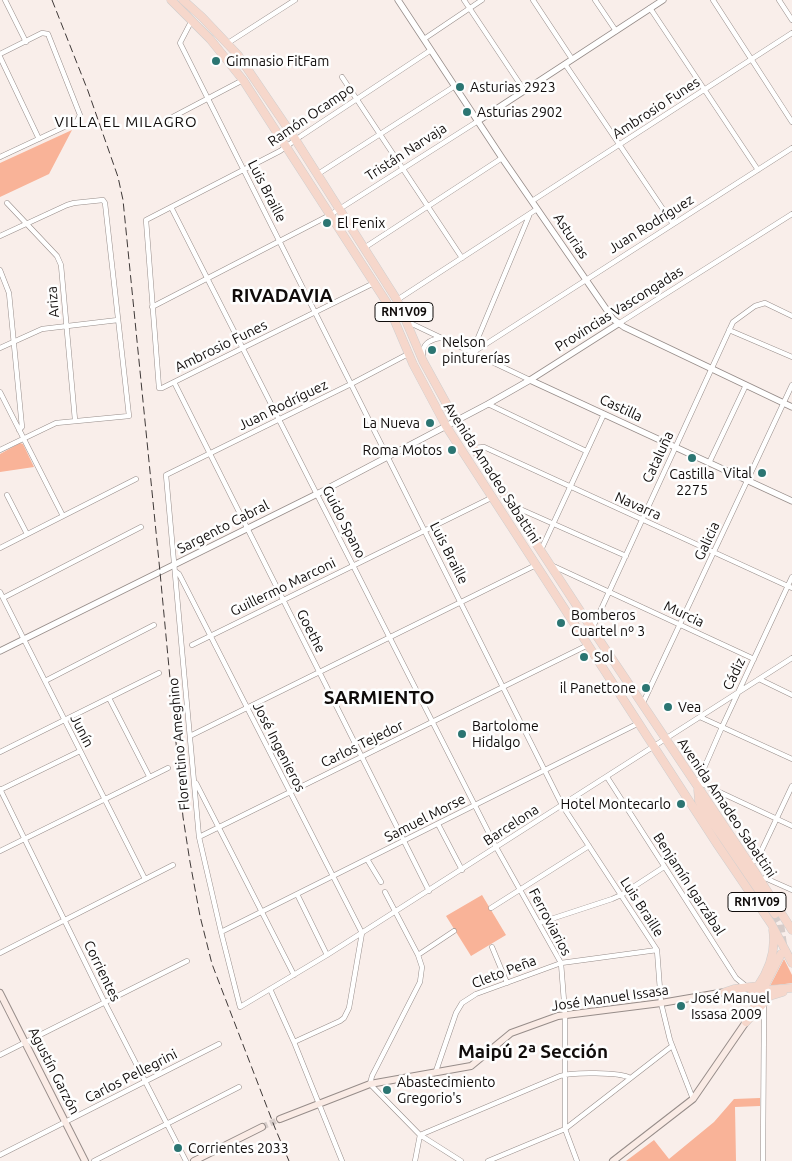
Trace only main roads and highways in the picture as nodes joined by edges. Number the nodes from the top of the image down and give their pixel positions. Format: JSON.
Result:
{"nodes":[{"id":1,"x":171,"y":0,"type":"edge"},
{"id":2,"x":185,"y":3,"type":"edge"},
{"id":3,"x":697,"y":785,"type":"junction"},
{"id":4,"x":776,"y":914,"type":"tunnel mouth"},
{"id":5,"x":772,"y":925,"type":"junction"},
{"id":6,"x":792,"y":930,"type":"edge"},
{"id":7,"x":781,"y":954,"type":"tunnel mouth"},
{"id":8,"x":792,"y":963,"type":"edge"},
{"id":9,"x":792,"y":988,"type":"edge"},
{"id":10,"x":741,"y":990,"type":"junction"},
{"id":11,"x":764,"y":990,"type":"junction"},
{"id":12,"x":725,"y":992,"type":"joint"},
{"id":13,"x":0,"y":993,"type":"edge"},
{"id":14,"x":792,"y":993,"type":"edge"},
{"id":15,"x":754,"y":1006,"type":"joint"},
{"id":16,"x":746,"y":1022,"type":"junction"},
{"id":17,"x":280,"y":1119,"type":"tunnel mouth"},
{"id":18,"x":262,"y":1127,"type":"tunnel mouth"},
{"id":19,"x":85,"y":1161,"type":"edge"},
{"id":20,"x":194,"y":1161,"type":"edge"},
{"id":21,"x":613,"y":1161,"type":"edge"}],
"edges":[{"from":1,"to":2,"type":"main road","name":"Avenida Amadeo Sabattini","number":"RN1V09"},
{"from":2,"to":3,"type":"main road","name":"Avenida Amadeo Sabattini","number":"RN1V09"},
{"from":2,"to":5,"type":"main road","name":"Avenida Amadeo Sabattini","number":"RN1V09"},
{"from":3,"to":4,"type":"main road"},
{"from":3,"to":6,"type":"main road","name":"Avenida Amadeo Sabattini","number":"RN1V09"},
{"from":5,"to":8,"type":"main road","name":"Avenida Amadeo Sabattini","number":"RN1V09"},
{"from":5,"to":10,"type":"main road"},
{"from":7,"to":11,"type":"main road"},
{"from":9,"to":11,"type":"main road"},
{"from":10,"to":11,"type":"main road"},
{"from":10,"to":12,"type":"main road"},
{"from":11,"to":15,"type":"main road"},
{"from":12,"to":17,"type":"main road","name":"José Manuel Issasa"},
{"from":13,"to":19,"type":"main road","name":"Agustín Garzón"},
{"from":14,"to":16,"type":"main road"},
{"from":15,"to":16,"type":"main road"},
{"from":16,"to":21,"type":"main road"},
{"from":18,"to":20,"type":"main road"}]}
